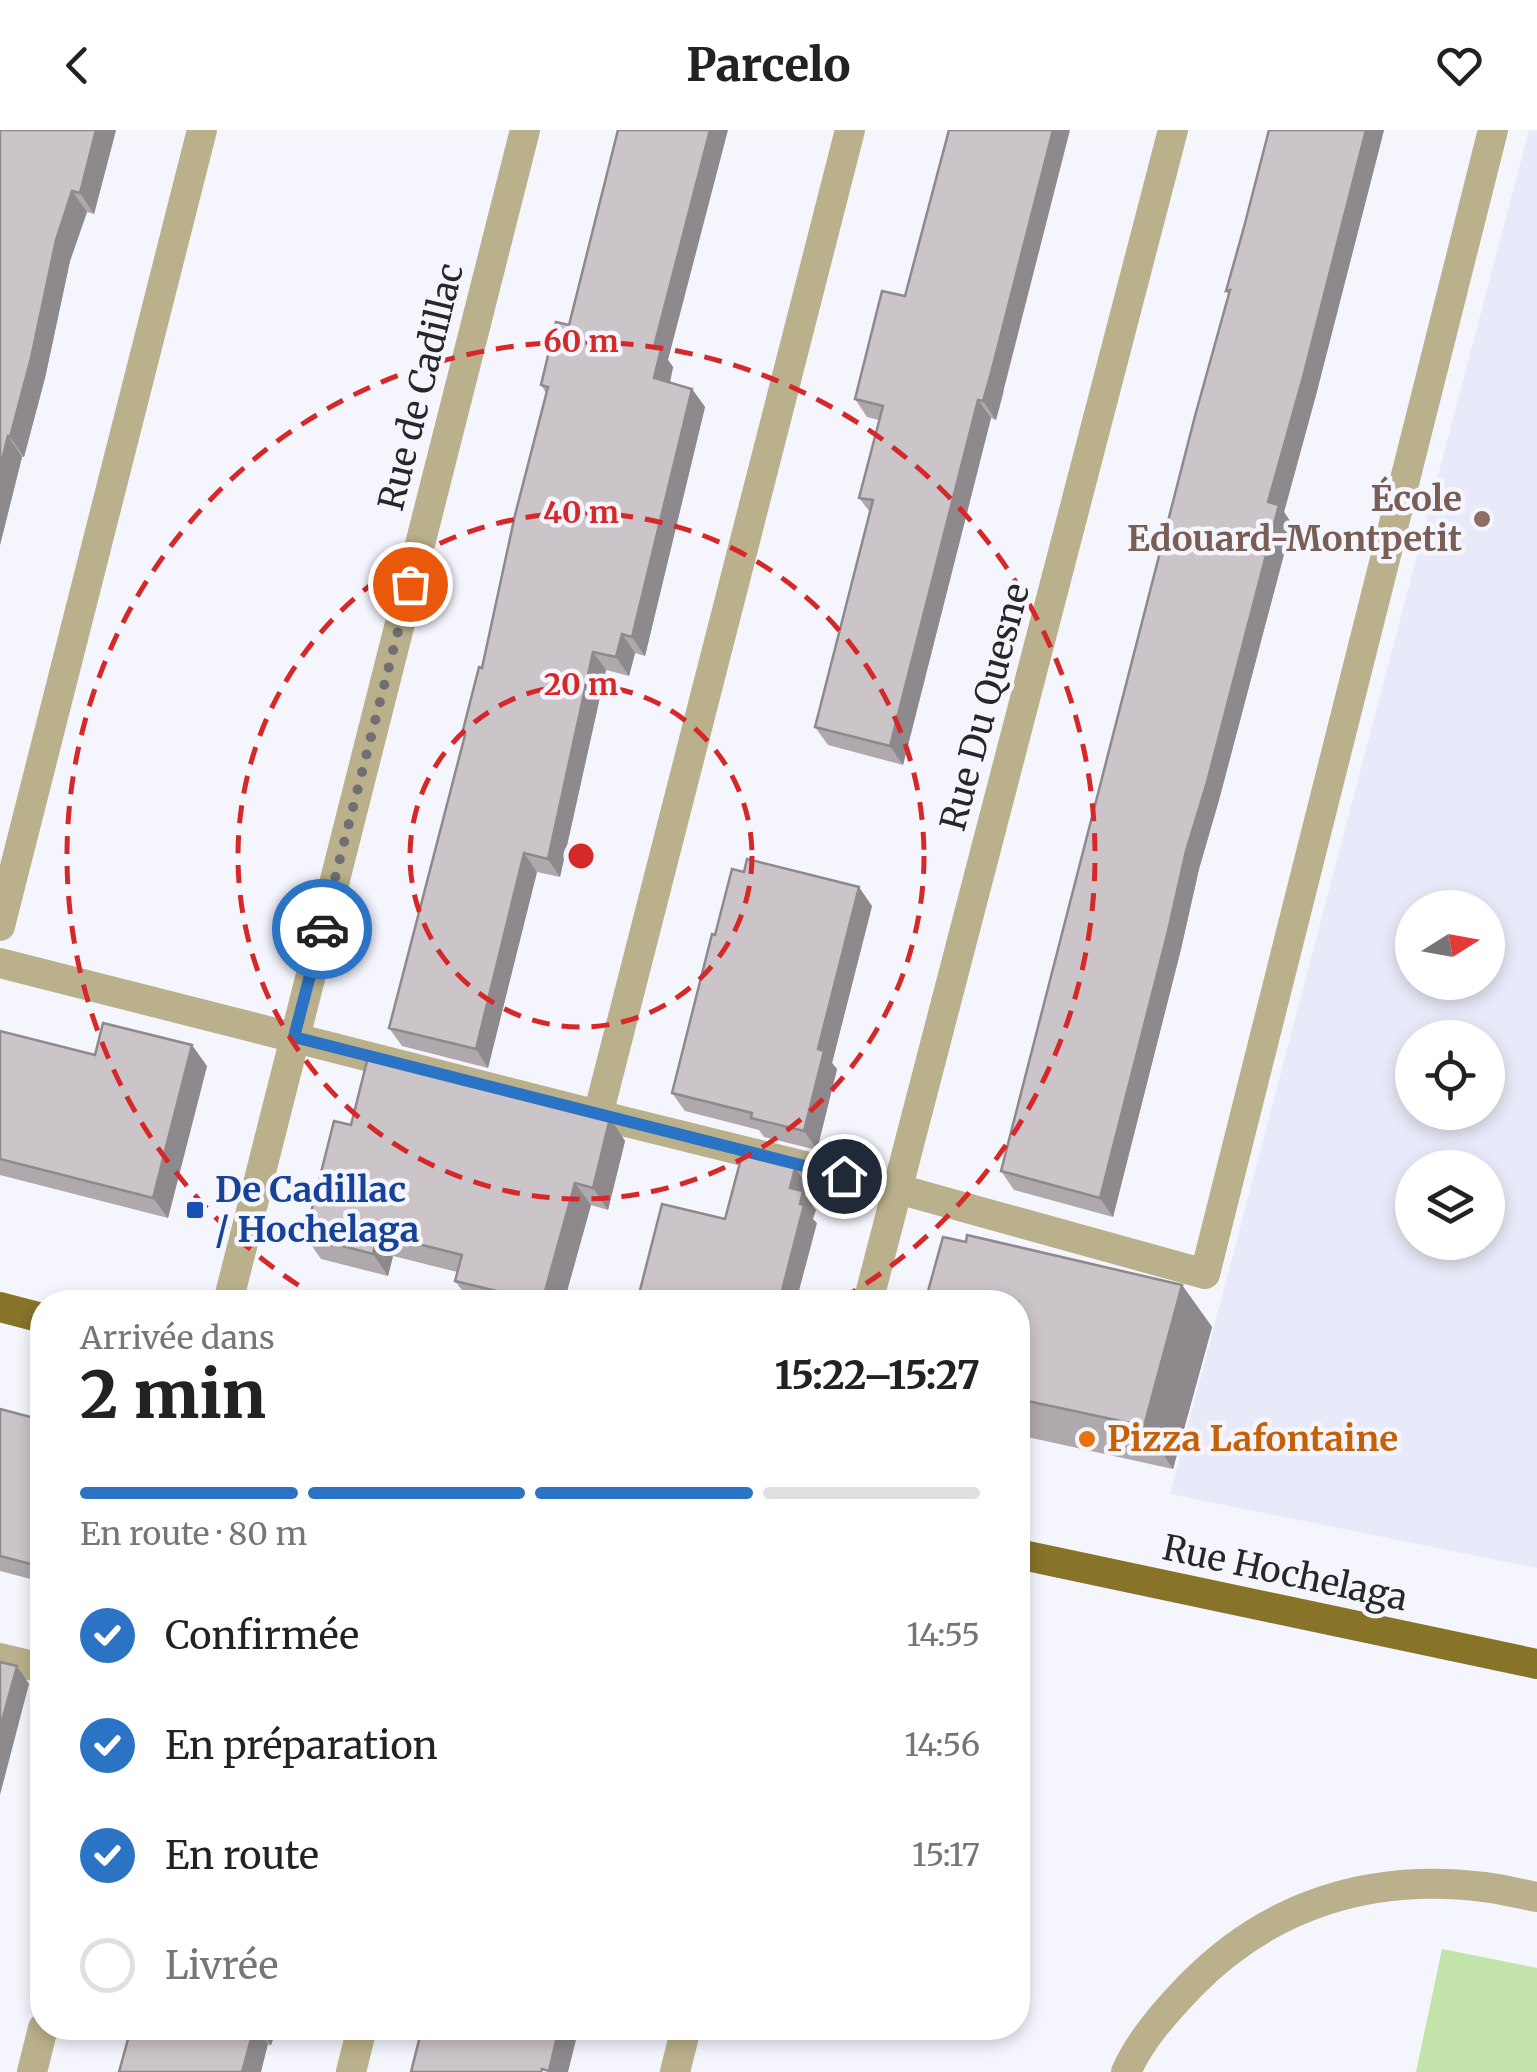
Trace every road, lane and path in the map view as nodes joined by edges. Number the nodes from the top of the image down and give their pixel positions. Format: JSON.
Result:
{"nodes":[{"id":1,"x":202,"y":130,"type":"edge"},
{"id":2,"x":525,"y":130,"type":"edge"},
{"id":3,"x":850,"y":130,"type":"edge"},
{"id":4,"x":1173,"y":130,"type":"edge"},
{"id":5,"x":1493,"y":130,"type":"edge"},
{"id":6,"x":0,"y":926,"type":"edge"},
{"id":7,"x":0,"y":963,"type":"edge"},
{"id":8,"x":294,"y":1037,"type":"junction"},
{"id":9,"x":598,"y":1115,"type":"junction"},
{"id":10,"x":898,"y":1189,"type":"junction"},
{"id":11,"x":231,"y":1290,"type":"edge"},
{"id":12,"x":871,"y":1290,"type":"edge"},
{"id":13,"x":0,"y":1307,"type":"edge"},
{"id":14,"x":30,"y":1315,"type":"edge"},
{"id":15,"x":1030,"y":1557,"type":"edge"},
{"id":16,"x":0,"y":1658,"type":"edge"},
{"id":17,"x":1537,"y":1664,"type":"edge"},
{"id":18,"x":30,"y":1665,"type":"edge"},
{"id":19,"x":1537,"y":1898,"type":"edge"},
{"id":20,"x":40,"y":2040,"type":"edge"},
{"id":21,"x":359,"y":2040,"type":"edge"},
{"id":22,"x":683,"y":2040,"type":"edge"},
{"id":23,"x":32,"y":2072,"type":"edge"},
{"id":24,"x":351,"y":2072,"type":"edge"},
{"id":25,"x":674,"y":2072,"type":"edge"},
{"id":26,"x":1126,"y":2072,"type":"edge"}],
"edges":[{"from":1,"to":6,"type":"street"},
{"from":2,"to":8,"type":"street","name":"Rue de Cadillac"},
{"from":3,"to":9,"type":"street"},
{"from":4,"to":10,"type":"street","name":"Rue Du Quesne"},
{"from":5,"to":10,"type":"street"},
{"from":7,"to":8,"type":"street"},
{"from":8,"to":9,"type":"street"},
{"from":8,"to":11,"type":"street","name":"Rue de Cadillac"},
{"from":9,"to":10,"type":"street"},
{"from":10,"to":12,"type":"street","name":"Rue Du Quesne"},
{"from":13,"to":14,"type":"main road"},
{"from":15,"to":17,"type":"main road","name":"Rue Hochelaga"},
{"from":16,"to":18,"type":"street"},
{"from":19,"to":26,"type":"street"},
{"from":20,"to":23,"type":"street"},
{"from":21,"to":24,"type":"street"},
{"from":22,"to":25,"type":"street"}]}
